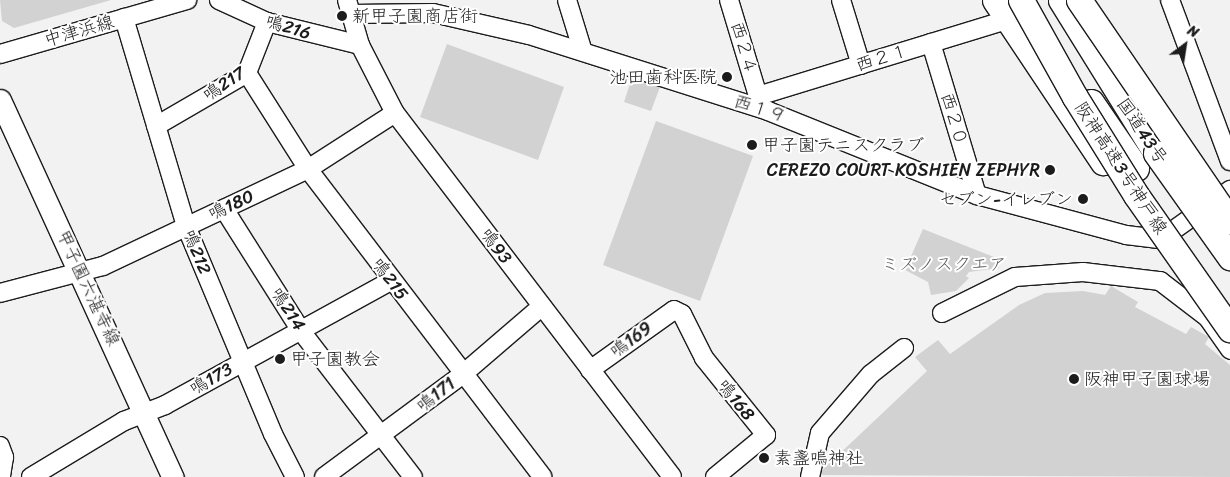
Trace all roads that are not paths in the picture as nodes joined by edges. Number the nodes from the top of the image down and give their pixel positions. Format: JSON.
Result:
{"nodes":[{"id":1,"x":187,"y":0,"type":"edge"},
{"id":2,"x":219,"y":0,"type":"edge"},
{"id":3,"x":568,"y":0,"type":"edge"},
{"id":4,"x":729,"y":0,"type":"edge"},
{"id":5,"x":841,"y":0,"type":"edge"},
{"id":6,"x":1021,"y":0,"type":"edge"},
{"id":7,"x":1028,"y":0,"type":"edge"},
{"id":8,"x":1061,"y":0,"type":"edge"},
{"id":9,"x":1079,"y":0,"type":"edge"},
{"id":10,"x":1093,"y":0,"type":"edge"},
{"id":11,"x":1170,"y":0,"type":"edge"},
{"id":12,"x":349,"y":7,"type":"edge"},
{"id":13,"x":1000,"y":10,"type":"edge"},
{"id":14,"x":124,"y":18,"type":"junction"},
{"id":15,"x":267,"y":22,"type":"junction"},
{"id":16,"x":931,"y":43,"type":"junction"},
{"id":17,"x":360,"y":45,"type":"junction"},
{"id":18,"x":583,"y":52,"type":"junction"},
{"id":19,"x":0,"y":54,"type":"edge"},
{"id":20,"x":861,"y":65,"type":"junction"},
{"id":21,"x":247,"y":73,"type":"junction"},
{"id":22,"x":0,"y":100,"type":"edge"},
{"id":23,"x":754,"y":101,"type":"junction"},
{"id":24,"x":395,"y":113,"type":"junction"},
{"id":25,"x":156,"y":126,"type":"junction"},
{"id":26,"x":1230,"y":162,"type":"edge"},
{"id":27,"x":308,"y":169,"type":"junction"},
{"id":28,"x":976,"y":195,"type":"junction"},
{"id":29,"x":1228,"y":197,"type":"edge"},
{"id":30,"x":224,"y":209,"type":"junction"},
{"id":31,"x":1230,"y":221,"type":"edge"},
{"id":32,"x":186,"y":226,"type":"junction"},
{"id":33,"x":1161,"y":239,"type":"junction"},
{"id":34,"x":1230,"y":257,"type":"edge"},
{"id":35,"x":80,"y":270,"type":"junction"},
{"id":36,"x":391,"y":281,"type":"junction"},
{"id":37,"x":0,"y":293,"type":"edge"},
{"id":38,"x":1230,"y":299,"type":"edge"},
{"id":39,"x":542,"y":306,"type":"junction"},
{"id":40,"x":674,"y":310,"type":"joint"},
{"id":41,"x":942,"y":313,"type":"dead end"},
{"id":42,"x":1230,"y":329,"type":"edge"},
{"id":43,"x":301,"y":331,"type":"junction"},
{"id":44,"x":1230,"y":333,"type":"edge"},
{"id":45,"x":904,"y":348,"type":"dead end"},
{"id":46,"x":1230,"y":350,"type":"edge"},
{"id":47,"x":242,"y":362,"type":"junction"},
{"id":48,"x":590,"y":370,"type":"junction"},
{"id":49,"x":463,"y":374,"type":"junction"},
{"id":50,"x":144,"y":412,"type":"junction"},
{"id":51,"x":382,"y":436,"type":"junction"},
{"id":52,"x":0,"y":446,"type":"edge"},
{"id":53,"x":1,"y":477,"type":"edge"},
{"id":54,"x":31,"y":477,"type":"edge"},
{"id":55,"x":173,"y":477,"type":"edge"},
{"id":56,"x":295,"y":477,"type":"edge"},
{"id":57,"x":324,"y":477,"type":"edge"},
{"id":58,"x":413,"y":477,"type":"edge"},
{"id":59,"x":543,"y":477,"type":"edge"},
{"id":60,"x":672,"y":477,"type":"edge"},
{"id":61,"x":716,"y":477,"type":"edge"},
{"id":62,"x":810,"y":477,"type":"edge"}],
"edges":[{"from":1,"to":14,"type":"street","name":"中津浜線"},
{"from":2,"to":15,"type":"street","name":"鳴216"},
{"from":3,"to":18,"type":"street"},
{"from":4,"to":23,"type":"street","name":"西２４"},
{"from":5,"to":20,"type":"street"},
{"from":6,"to":42,"type":"highway","name":"阪神高速3号神戸線","bridge":true},
{"from":7,"to":38,"type":"highway","name":"国道43号"},
{"from":8,"to":34,"type":"highway","name":"国道43号","bridge":true},
{"from":9,"to":31,"type":"highway","bridge":true},
{"from":10,"to":29,"type":"highway"},
{"from":11,"to":26,"type":"street"},
{"from":12,"to":17,"type":"street","name":"鳴93"},
{"from":12,"to":18,"type":"street","name":"西１９"},
{"from":13,"to":16,"type":"street","name":"西２１"},
{"from":13,"to":33,"type":"highway"},
{"from":14,"to":19,"type":"street","name":"中津浜線"},
{"from":14,"to":25,"type":"street","name":"鳴212"},
{"from":15,"to":17,"type":"street","name":"鳴216"},
{"from":15,"to":21,"type":"street","name":"鳴217"},
{"from":16,"to":20,"type":"street","name":"西２１"},
{"from":16,"to":28,"type":"street","name":"西２０"},
{"from":17,"to":24,"type":"street","name":"鳴93"},
{"from":18,"to":23,"type":"street","name":"西１９"},
{"from":20,"to":23,"type":"street","name":"西２１"},
{"from":21,"to":25,"type":"street","name":"鳴217"},
{"from":21,"to":27,"type":"street","name":"鳴215"},
{"from":22,"to":35,"type":"main road","name":"甲子園六湛寺線"},
{"from":23,"to":28,"type":"street","name":"西１９"},
{"from":24,"to":27,"type":"street","name":"鳴180"},
{"from":24,"to":39,"type":"street","name":"鳴93"},
{"from":25,"to":32,"type":"street","name":"鳴212"},
{"from":27,"to":30,"type":"street","name":"鳴180"},
{"from":27,"to":36,"type":"street","name":"鳴215"},
{"from":28,"to":33,"type":"street","name":"西１９"},
{"from":29,"to":33,"type":"street"},
{"from":30,"to":32,"type":"street","name":"鳴180"},
{"from":30,"to":43,"type":"street","name":"鳴214"},
{"from":32,"to":35,"type":"street","name":"鳴180"},
{"from":32,"to":47,"type":"street","name":"鳴212"},
{"from":33,"to":44,"type":"highway"},
{"from":35,"to":37,"type":"street","name":"鳴180"},
{"from":35,"to":50,"type":"main road","name":"甲子園六湛寺線"},
{"from":36,"to":43,"type":"street","name":"鳴173"},
{"from":36,"to":49,"type":"street","name":"鳴215"},
{"from":39,"to":48,"type":"street","name":"鳴93"},
{"from":39,"to":49,"type":"street","name":"鳴171"},
{"from":40,"to":48,"type":"street","name":"鳴169"},
{"from":40,"to":61,"type":"street","name":"鳴168"},
{"from":41,"to":46,"type":"street"},
{"from":43,"to":47,"type":"street","name":"鳴173"},
{"from":43,"to":51,"type":"street","name":"鳴214"},
{"from":45,"to":62,"type":"street"},
{"from":47,"to":50,"type":"street","name":"鳴173"},
{"from":47,"to":56,"type":"street","name":"鳴212"},
{"from":48,"to":60,"type":"street","name":"鳴93"},
{"from":49,"to":51,"type":"street","name":"鳴171"},
{"from":49,"to":59,"type":"street","name":"鳴215"},
{"from":50,"to":54,"type":"street","name":"鳴173"},
{"from":50,"to":55,"type":"main road","name":"甲子園六湛寺線"},
{"from":51,"to":57,"type":"street","name":"鳴171"},
{"from":51,"to":58,"type":"street","name":"鳴214"},
{"from":52,"to":53,"type":"street"}]}
